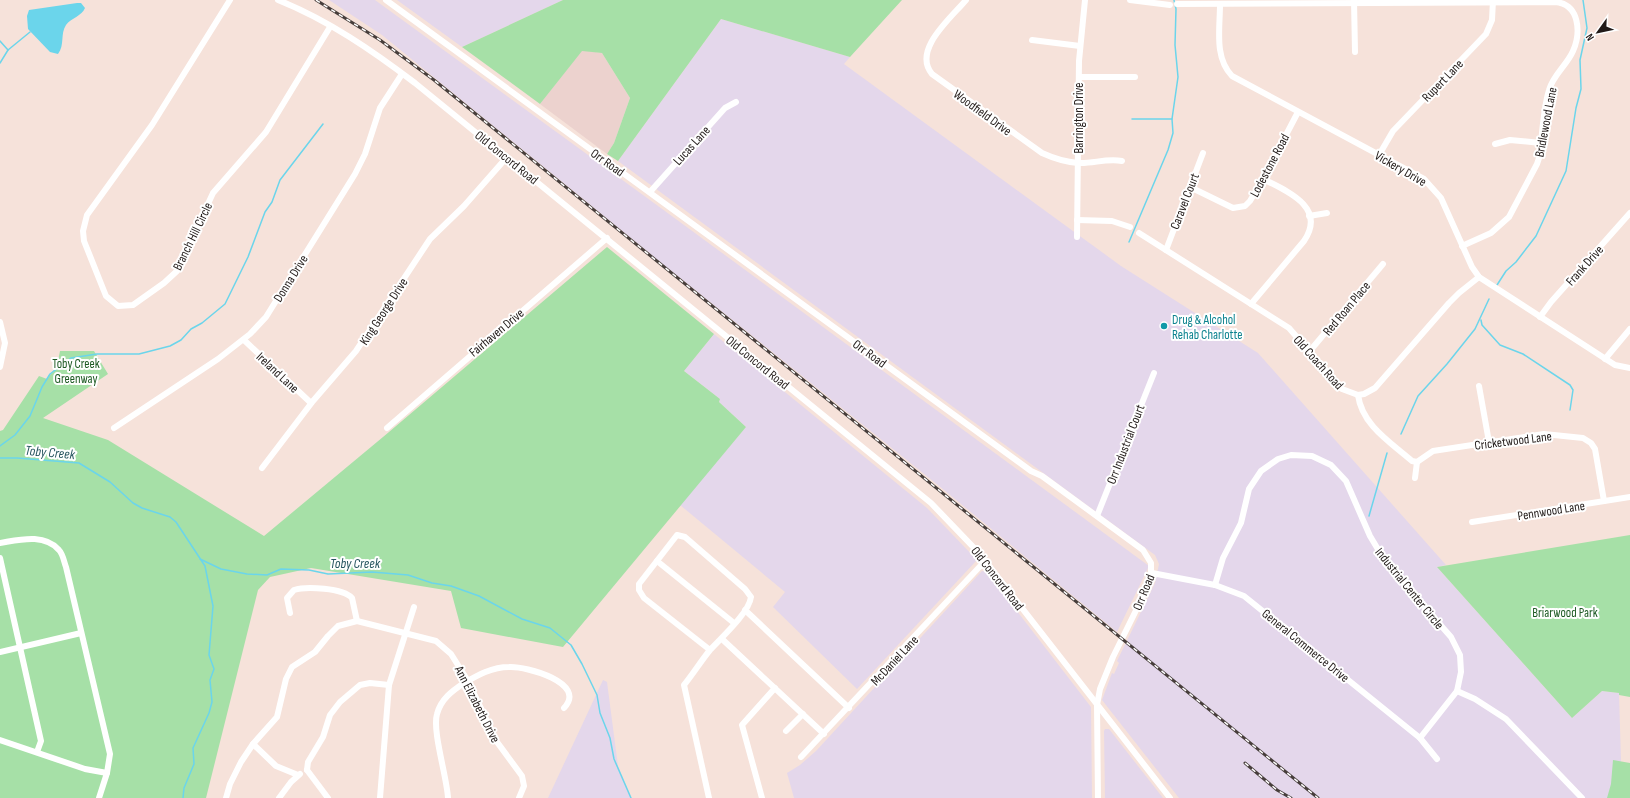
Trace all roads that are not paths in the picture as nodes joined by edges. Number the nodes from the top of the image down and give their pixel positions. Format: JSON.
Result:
{"nodes":[{"id":1,"x":230,"y":0,"type":"edge"},
{"id":2,"x":278,"y":0,"type":"edge"},
{"id":3,"x":386,"y":0,"type":"edge"},
{"id":4,"x":966,"y":0,"type":"edge"},
{"id":5,"x":1085,"y":0,"type":"edge"},
{"id":6,"x":1130,"y":0,"type":"edge"},
{"id":7,"x":1493,"y":1,"type":"edge"},
{"id":8,"x":1354,"y":2,"type":"edge"},
{"id":9,"x":1177,"y":4,"type":"dead end"},
{"id":10,"x":1220,"y":4,"type":"junction"},
{"id":11,"x":1170,"y":5,"type":"dead end"},
{"id":12,"x":330,"y":27,"type":"junction"},
{"id":13,"x":1032,"y":40,"type":"dead end"},
{"id":14,"x":1080,"y":46,"type":"junction"},
{"id":15,"x":1355,"y":52,"type":"dead end"},
{"id":16,"x":402,"y":74,"type":"junction"},
{"id":17,"x":1079,"y":77,"type":"junction"},
{"id":18,"x":1135,"y":77,"type":"dead end"},
{"id":19,"x":736,"y":102,"type":"dead end"},
{"id":20,"x":1298,"y":112,"type":"junction"},
{"id":21,"x":1541,"y":143,"type":"junction"},
{"id":22,"x":1495,"y":144,"type":"dead end"},
{"id":23,"x":1203,"y":153,"type":"dead end"},
{"id":24,"x":1379,"y":155,"type":"junction"},
{"id":25,"x":506,"y":158,"type":"junction"},
{"id":26,"x":1122,"y":161,"type":"dead end"},
{"id":27,"x":1078,"y":163,"type":"junction"},
{"id":28,"x":1263,"y":179,"type":"junction"},
{"id":29,"x":1190,"y":187,"type":"junction"},
{"id":30,"x":650,"y":192,"type":"junction"},
{"id":31,"x":1327,"y":213,"type":"dead end"},
{"id":32,"x":1630,"y":213,"type":"edge"},
{"id":33,"x":1310,"y":216,"type":"junction"},
{"id":34,"x":1077,"y":220,"type":"junction"},
{"id":35,"x":1624,"y":220,"type":"junction"},
{"id":36,"x":1630,"y":225,"type":"edge"},
{"id":37,"x":1130,"y":228,"type":"dead end"},
{"id":38,"x":1139,"y":233,"type":"dead end"},
{"id":39,"x":1077,"y":237,"type":"dead end"},
{"id":40,"x":607,"y":238,"type":"junction"},
{"id":41,"x":1462,"y":246,"type":"junction"},
{"id":42,"x":1166,"y":250,"type":"junction"},
{"id":43,"x":1383,"y":264,"type":"dead end"},
{"id":44,"x":1479,"y":277,"type":"junction"},
{"id":45,"x":1251,"y":304,"type":"junction"},
{"id":46,"x":1540,"y":317,"type":"junction"},
{"id":47,"x":0,"y":322,"type":"edge"},
{"id":48,"x":1630,"y":329,"type":"edge"},
{"id":49,"x":244,"y":340,"type":"junction"},
{"id":50,"x":1309,"y":352,"type":"junction"},
{"id":51,"x":1605,"y":359,"type":"junction"},
{"id":52,"x":0,"y":367,"type":"edge"},
{"id":53,"x":1630,"y":368,"type":"edge"},
{"id":54,"x":1154,"y":372,"type":"dead end"},
{"id":55,"x":1479,"y":386,"type":"dead end"},
{"id":56,"x":1358,"y":394,"type":"junction"},
{"id":57,"x":311,"y":403,"type":"junction"},
{"id":58,"x":114,"y":428,"type":"dead end"},
{"id":59,"x":387,"y":428,"type":"dead end"},
{"id":60,"x":1489,"y":442,"type":"junction"},
{"id":61,"x":1417,"y":462,"type":"junction"},
{"id":62,"x":262,"y":468,"type":"dead end"},
{"id":63,"x":1415,"y":478,"type":"dead end"},
{"id":64,"x":1630,"y":497,"type":"edge"},
{"id":65,"x":1604,"y":501,"type":"junction"},
{"id":66,"x":1097,"y":516,"type":"junction"},
{"id":67,"x":1472,"y":522,"type":"dead end"},
{"id":68,"x":0,"y":543,"type":"edge"},
{"id":69,"x":0,"y":558,"type":"edge"},
{"id":70,"x":657,"y":561,"type":"junction"},
{"id":71,"x":985,"y":561,"type":"junction"},
{"id":72,"x":1152,"y":573,"type":"junction"},
{"id":73,"x":1215,"y":585,"type":"junction"},
{"id":74,"x":414,"y":607,"type":"dead end"},
{"id":75,"x":745,"y":610,"type":"junction"},
{"id":76,"x":290,"y":613,"type":"dead end"},
{"id":77,"x":357,"y":621,"type":"junction"},
{"id":78,"x":734,"y":623,"type":"junction"},
{"id":79,"x":81,"y":633,"type":"junction"},
{"id":80,"x":406,"y":633,"type":"junction"},
{"id":81,"x":722,"y":639,"type":"junction"},
{"id":82,"x":20,"y":647,"type":"junction"},
{"id":83,"x":710,"y":650,"type":"junction"},
{"id":84,"x":0,"y":652,"type":"edge"},
{"id":85,"x":468,"y":681,"type":"junction"},
{"id":86,"x":389,"y":685,"type":"junction"},
{"id":87,"x":775,"y":688,"type":"junction"},
{"id":88,"x":1457,"y":691,"type":"junction"},
{"id":89,"x":1097,"y":705,"type":"junction"},
{"id":90,"x":564,"y":708,"type":"dead end"},
{"id":91,"x":848,"y":708,"type":"junction"},
{"id":92,"x":803,"y":714,"type":"junction"},
{"id":93,"x":786,"y":731,"type":"dead end"},
{"id":94,"x":824,"y":734,"type":"junction"},
{"id":95,"x":1420,"y":738,"type":"junction"},
{"id":96,"x":0,"y":740,"type":"edge"},
{"id":97,"x":253,"y":744,"type":"junction"},
{"id":98,"x":37,"y":752,"type":"junction"},
{"id":99,"x":801,"y":757,"type":"dead end"},
{"id":100,"x":1437,"y":759,"type":"dead end"},
{"id":101,"x":307,"y":770,"type":"junction"},
{"id":102,"x":107,"y":773,"type":"junction"},
{"id":103,"x":298,"y":775,"type":"junction"},
{"id":104,"x":100,"y":798,"type":"edge"},
{"id":105,"x":226,"y":798,"type":"edge"},
{"id":106,"x":279,"y":798,"type":"edge"},
{"id":107,"x":328,"y":798,"type":"edge"},
{"id":108,"x":380,"y":798,"type":"edge"},
{"id":109,"x":448,"y":798,"type":"edge"},
{"id":110,"x":518,"y":798,"type":"edge"},
{"id":111,"x":708,"y":798,"type":"edge"},
{"id":112,"x":762,"y":798,"type":"edge"},
{"id":113,"x":1098,"y":798,"type":"edge"},
{"id":114,"x":1170,"y":798,"type":"edge"},
{"id":115,"x":1582,"y":798,"type":"edge"}],
"edges":[{"from":1,"to":12,"type":"street","name":"Branch Hill Circle"},
{"from":2,"to":12,"type":"street","name":"Old Concord Road"},
{"from":3,"to":30,"type":"street","name":"Orr Road"},
{"from":4,"to":27,"type":"street","name":"Woodfield Drive"},
{"from":5,"to":14,"type":"street","name":"Barrington Drive"},
{"from":6,"to":11,"type":"street"},
{"from":7,"to":8,"type":"street","name":"Bridlewood Lane"},
{"from":7,"to":21,"type":"street","name":"Bridlewood Lane"},
{"from":7,"to":24,"type":"street","name":"Rupert Lane"},
{"from":8,"to":10,"type":"street","name":"Bridlewood Lane"},
{"from":8,"to":15,"type":"street"},
{"from":9,"to":10,"type":"street","name":"Bridlewood Lane"},
{"from":10,"to":20,"type":"street","name":"Vickery Drive"},
{"from":12,"to":16,"type":"street","name":"Old Concord Road"},
{"from":13,"to":14,"type":"street"},
{"from":14,"to":17,"type":"street","name":"Barrington Drive"},
{"from":16,"to":25,"type":"street","name":"Old Concord Road"},
{"from":16,"to":49,"type":"street","name":"Donna Drive"},
{"from":17,"to":18,"type":"street"},
{"from":17,"to":27,"type":"street","name":"Barrington Drive"},
{"from":19,"to":30,"type":"street","name":"Lucas Lane"},
{"from":20,"to":24,"type":"street","name":"Vickery Drive"},
{"from":20,"to":28,"type":"street","name":"Lodestone Road"},
{"from":21,"to":22,"type":"street"},
{"from":21,"to":41,"type":"street","name":"Bridlewood Lane"},
{"from":23,"to":29,"type":"street","name":"Caravel Court"},
{"from":24,"to":41,"type":"street","name":"Vickery Drive"},
{"from":25,"to":40,"type":"street","name":"Old Concord Road"},
{"from":25,"to":57,"type":"street","name":"King George Drive"},
{"from":26,"to":27,"type":"street","name":"Woodfield Drive"},
{"from":27,"to":34,"type":"street","name":"Barrington Drive"},
{"from":28,"to":29,"type":"street","name":"Lodestone Road"},
{"from":28,"to":33,"type":"street"},
{"from":29,"to":42,"type":"street","name":"Caravel Court"},
{"from":30,"to":66,"type":"street","name":"Orr Road"},
{"from":31,"to":33,"type":"street"},
{"from":32,"to":35,"type":"street","name":"Frank Drive"},
{"from":33,"to":45,"type":"street"},
{"from":34,"to":37,"type":"street"},
{"from":34,"to":39,"type":"street","name":"Barrington Drive"},
{"from":35,"to":36,"type":"street"},
{"from":35,"to":46,"type":"street","name":"Frank Drive"},
{"from":38,"to":42,"type":"street","name":"Old Coach Road"},
{"from":40,"to":59,"type":"street","name":"Fairhaven Drive"},
{"from":40,"to":71,"type":"street","name":"Old Concord Road"},
{"from":41,"to":44,"type":"street","name":"Vickery Drive"},
{"from":42,"to":45,"type":"street","name":"Old Coach Road"},
{"from":43,"to":50,"type":"street","name":"Red Roan Place"},
{"from":44,"to":46,"type":"street","name":"Vickery Drive"},
{"from":44,"to":56,"type":"street","name":"Old Coach Road"},
{"from":45,"to":50,"type":"street","name":"Old Coach Road"},
{"from":46,"to":51,"type":"street","name":"Vickery Drive"},
{"from":47,"to":52,"type":"street"},
{"from":48,"to":51,"type":"street"},
{"from":49,"to":57,"type":"street","name":"Ireland Lane"},
{"from":49,"to":58,"type":"street","name":"Donna Drive"},
{"from":50,"to":56,"type":"street","name":"Old Coach Road"},
{"from":51,"to":53,"type":"street","name":"Vickery Drive"},
{"from":54,"to":66,"type":"street","name":"Orr Industrial Court"},
{"from":55,"to":60,"type":"street"},
{"from":56,"to":61,"type":"street"},
{"from":57,"to":62,"type":"street","name":"King George Drive"},
{"from":60,"to":61,"type":"street","name":"Cricketwood Lane"},
{"from":60,"to":65,"type":"street","name":"Cricketwood Lane"},
{"from":61,"to":63,"type":"street"},
{"from":64,"to":65,"type":"street","name":"Pennwood Lane"},
{"from":65,"to":67,"type":"street","name":"Pennwood Lane"},
{"from":66,"to":72,"type":"street","name":"Orr Road"},
{"from":68,"to":79,"type":"street"},
{"from":69,"to":82,"type":"street"},
{"from":70,"to":75,"type":"street"},
{"from":70,"to":78,"type":"street"},
{"from":70,"to":83,"type":"street"},
{"from":71,"to":89,"type":"street","name":"Old Concord Road"},
{"from":71,"to":91,"type":"street","name":"McDaniel Lane"},
{"from":72,"to":73,"type":"street","name":"General Commerce Drive"},
{"from":72,"to":89,"type":"street","name":"Orr Road"},
{"from":73,"to":88,"type":"street","name":"Industrial Center Circle"},
{"from":73,"to":95,"type":"street","name":"General Commerce Drive"},
{"from":74,"to":80,"type":"street"},
{"from":75,"to":78,"type":"street"},
{"from":75,"to":91,"type":"street"},
{"from":76,"to":77,"type":"street"},
{"from":77,"to":80,"type":"street","name":"Ann Elizabeth Drive"},
{"from":77,"to":97,"type":"street","name":"Ann Elizabeth Drive"},
{"from":78,"to":81,"type":"street"},
{"from":79,"to":82,"type":"street"},
{"from":79,"to":102,"type":"street"},
{"from":80,"to":85,"type":"street","name":"Ann Elizabeth Drive"},
{"from":80,"to":86,"type":"street"},
{"from":81,"to":83,"type":"street"},
{"from":81,"to":87,"type":"street"},
{"from":82,"to":84,"type":"street"},
{"from":82,"to":98,"type":"street"},
{"from":83,"to":111,"type":"street"},
{"from":85,"to":90,"type":"street"},
{"from":85,"to":109,"type":"street"},
{"from":85,"to":110,"type":"street","name":"Ann Elizabeth Drive"},
{"from":86,"to":101,"type":"street"},
{"from":86,"to":108,"type":"street"},
{"from":87,"to":92,"type":"street"},
{"from":87,"to":112,"type":"street"},
{"from":88,"to":95,"type":"street","name":"Industrial Center Circle"},
{"from":88,"to":115,"type":"street"},
{"from":89,"to":113,"type":"street","name":"Orr Road"},
{"from":89,"to":114,"type":"street","name":"Old Concord Road"},
{"from":91,"to":94,"type":"street","name":"McDaniel Lane"},
{"from":92,"to":93,"type":"street"},
{"from":92,"to":94,"type":"street"},
{"from":94,"to":99,"type":"street","name":"McDaniel Lane"},
{"from":95,"to":100,"type":"street","name":"General Commerce Drive"},
{"from":96,"to":98,"type":"street"},
{"from":97,"to":103,"type":"street"},
{"from":97,"to":105,"type":"street","name":"Ann Elizabeth Drive"},
{"from":98,"to":102,"type":"street"},
{"from":101,"to":103,"type":"street"},
{"from":101,"to":107,"type":"street"},
{"from":102,"to":104,"type":"street"},
{"from":103,"to":106,"type":"street"}]}
